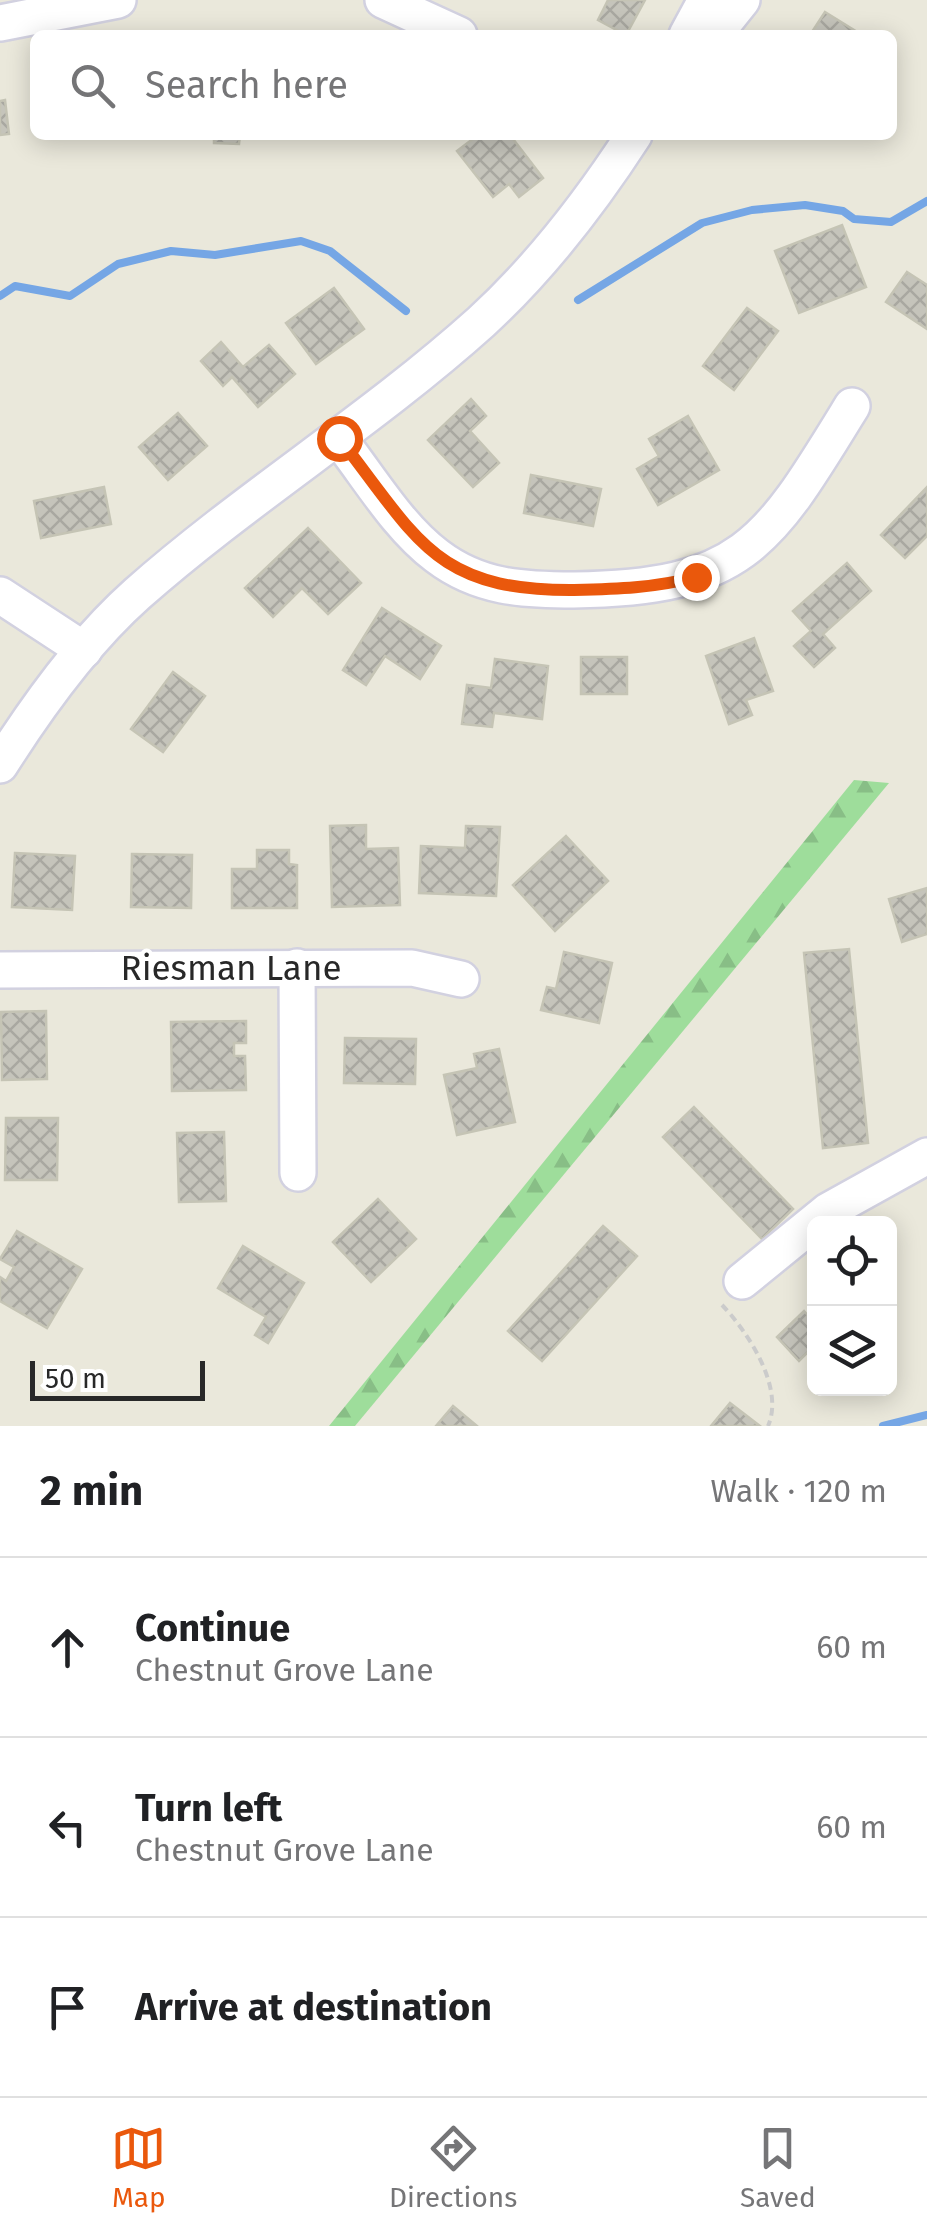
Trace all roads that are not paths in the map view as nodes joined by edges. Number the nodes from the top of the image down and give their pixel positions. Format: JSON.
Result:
{"nodes":[{"id":1,"x":118,"y":0,"type":"edge"},
{"id":2,"x":382,"y":0,"type":"edge"},
{"id":3,"x":706,"y":0,"type":"edge"},
{"id":4,"x":742,"y":0,"type":"edge"},
{"id":5,"x":0,"y":23,"type":"edge"},
{"id":6,"x":448,"y":30,"type":"edge"},
{"id":7,"x":690,"y":30,"type":"edge"},
{"id":8,"x":718,"y":30,"type":"edge"},
{"id":9,"x":630,"y":140,"type":"edge"},
{"id":10,"x":852,"y":406,"type":"dead end"},
{"id":11,"x":339,"y":438,"type":"junction"},
{"id":12,"x":0,"y":595,"type":"edge"},
{"id":13,"x":84,"y":650,"type":"junction"},
{"id":14,"x":0,"y":765,"type":"edge"},
{"id":15,"x":297,"y":967,"type":"junction"},
{"id":16,"x":0,"y":970,"type":"edge"},
{"id":17,"x":461,"y":979,"type":"dead end"},
{"id":18,"x":927,"y":1156,"type":"edge"},
{"id":19,"x":298,"y":1172,"type":"dead end"},
{"id":20,"x":732,"y":1293,"type":"road end"}],
"edges":[{"from":1,"to":5,"type":"street"},
{"from":2,"to":6,"type":"street"},
{"from":3,"to":7,"type":"street"},
{"from":4,"to":8,"type":"street"},
{"from":9,"to":11,"type":"street"},
{"from":10,"to":11,"type":"street"},
{"from":11,"to":13,"type":"street"},
{"from":12,"to":13,"type":"street"},
{"from":13,"to":14,"type":"street"},
{"from":15,"to":16,"type":"street","name":"Riesman Lane"},
{"from":15,"to":17,"type":"street","name":"Riesman Lane"},
{"from":15,"to":19,"type":"street"},
{"from":18,"to":20,"type":"street"}]}
